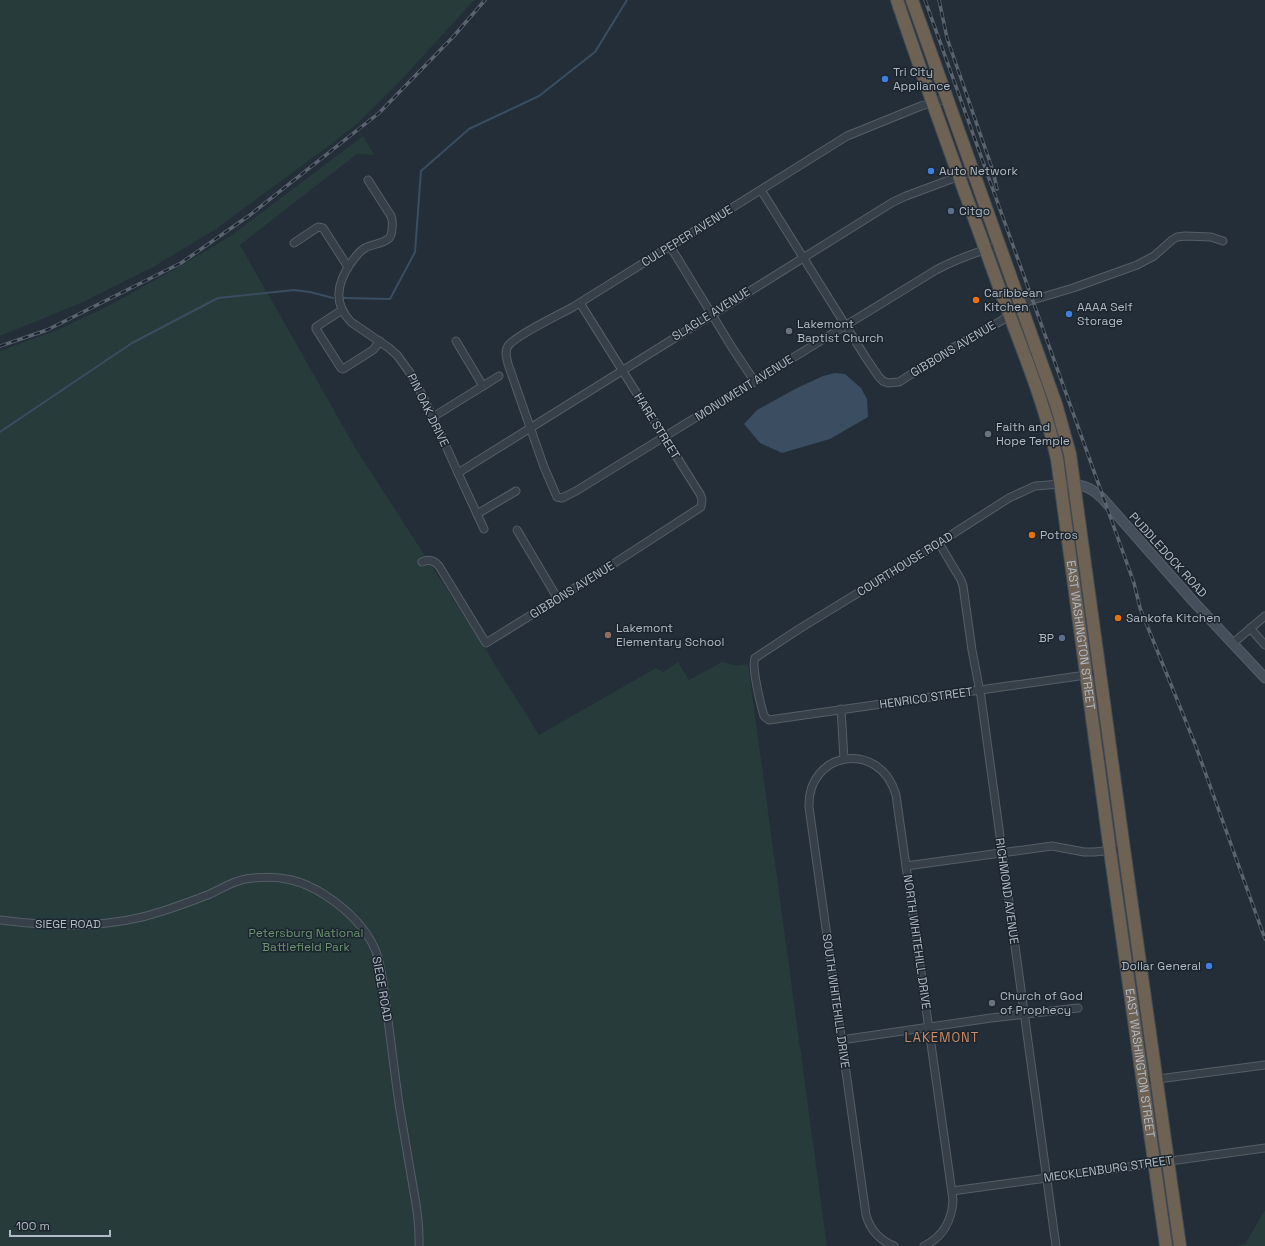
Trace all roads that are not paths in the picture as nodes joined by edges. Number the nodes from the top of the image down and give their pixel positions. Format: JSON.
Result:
{"nodes":[{"id":1,"x":897,"y":0,"type":"edge"},
{"id":2,"x":912,"y":0,"type":"edge"},
{"id":3,"x":947,"y":99,"type":"junction"},
{"id":4,"x":932,"y":102,"type":"junction"},
{"id":5,"x":973,"y":171,"type":"junction"},
{"id":6,"x":959,"y":176,"type":"junction"},
{"id":7,"x":368,"y":180,"type":"dead end"},
{"id":8,"x":761,"y":190,"type":"junction"},
{"id":9,"x":1222,"y":241,"type":"dead end"},
{"id":10,"x":294,"y":243,"type":"dead end"},
{"id":11,"x":999,"y":245,"type":"junction"},
{"id":12,"x":670,"y":246,"type":"junction"},
{"id":13,"x":986,"y":249,"type":"junction"},
{"id":14,"x":803,"y":258,"type":"junction"},
{"id":15,"x":348,"y":267,"type":"junction"},
{"id":16,"x":580,"y":303,"type":"junction"},
{"id":17,"x":1020,"y":306,"type":"junction"},
{"id":18,"x":342,"y":310,"type":"junction"},
{"id":19,"x":712,"y":314,"type":"junction"},
{"id":20,"x":1009,"y":314,"type":"junction"},
{"id":21,"x":845,"y":326,"type":"junction"},
{"id":22,"x":380,"y":341,"type":"junction"},
{"id":23,"x":456,"y":341,"type":"dead end"},
{"id":24,"x":622,"y":370,"type":"junction"},
{"id":25,"x":499,"y":376,"type":"dead end"},
{"id":26,"x":755,"y":382,"type":"junction"},
{"id":27,"x":483,"y":386,"type":"junction"},
{"id":28,"x":433,"y":417,"type":"junction"},
{"id":29,"x":530,"y":427,"type":"junction"},
{"id":30,"x":664,"y":438,"type":"junction"},
{"id":31,"x":458,"y":473,"type":"junction"},
{"id":32,"x":1060,"y":484,"type":"junction"},
{"id":33,"x":1075,"y":484,"type":"junction"},
{"id":34,"x":516,"y":491,"type":"dead end"},
{"id":35,"x":477,"y":514,"type":"junction"},
{"id":36,"x":484,"y":529,"type":"dead end"},
{"id":37,"x":517,"y":530,"type":"dead end"},
{"id":38,"x":658,"y":536,"type":"joint"},
{"id":39,"x":939,"y":543,"type":"junction"},
{"id":40,"x":422,"y":562,"type":"dead end"},
{"id":41,"x":558,"y":599,"type":"junction"},
{"id":42,"x":1265,"y":616,"type":"edge"},
{"id":43,"x":1250,"y":628,"type":"junction"},
{"id":44,"x":1232,"y":644,"type":"junction"},
{"id":45,"x":1265,"y":645,"type":"edge"},
{"id":46,"x":1100,"y":673,"type":"junction"},
{"id":47,"x":1086,"y":675,"type":"junction"},
{"id":48,"x":1265,"y":678,"type":"edge"},
{"id":49,"x":979,"y":690,"type":"junction"},
{"id":50,"x":842,"y":709,"type":"junction"},
{"id":51,"x":766,"y":719,"type":"joint"},
{"id":52,"x":844,"y":759,"type":"junction"},
{"id":53,"x":1124,"y":849,"type":"junction"},
{"id":54,"x":1110,"y":851,"type":"junction"},
{"id":55,"x":1002,"y":852,"type":"junction"},
{"id":56,"x":906,"y":866,"type":"junction"},
{"id":57,"x":0,"y":920,"type":"edge"},
{"id":58,"x":1078,"y":1008,"type":"dead end"},
{"id":59,"x":1024,"y":1014,"type":"junction"},
{"id":60,"x":929,"y":1028,"type":"junction"},
{"id":61,"x":841,"y":1040,"type":"junction"},
{"id":62,"x":1265,"y":1065,"type":"edge"},
{"id":63,"x":1157,"y":1080,"type":"junction"},
{"id":64,"x":1143,"y":1081,"type":"junction"},
{"id":65,"x":1265,"y":1148,"type":"edge"},
{"id":66,"x":1168,"y":1161,"type":"junction"},
{"id":67,"x":1154,"y":1163,"type":"junction"},
{"id":68,"x":1047,"y":1178,"type":"junction"},
{"id":69,"x":952,"y":1191,"type":"junction"},
{"id":70,"x":419,"y":1246,"type":"edge"},
{"id":71,"x":894,"y":1246,"type":"edge"},
{"id":72,"x":924,"y":1246,"type":"edge"},
{"id":73,"x":1056,"y":1246,"type":"edge"},
{"id":74,"x":1166,"y":1246,"type":"edge"},
{"id":75,"x":1180,"y":1246,"type":"edge"}],
"edges":[{"from":1,"to":4,"type":"highway","name":"EAST WASHINGTON STREET"},
{"from":2,"to":3,"type":"highway","name":"EAST WASHINGTON STREET"},
{"from":3,"to":4,"type":"street","name":"CULPEPER AVENUE"},
{"from":3,"to":5,"type":"highway","name":"EAST WASHINGTON STREET"},
{"from":4,"to":6,"type":"highway","name":"EAST WASHINGTON STREET"},
{"from":4,"to":8,"type":"street","name":"CULPEPER AVENUE"},
{"from":5,"to":6,"type":"street","name":"SLAGLE AVENUE"},
{"from":5,"to":11,"type":"highway","name":"EAST WASHINGTON STREET"},
{"from":6,"to":13,"type":"highway","name":"EAST WASHINGTON STREET"},
{"from":6,"to":14,"type":"street","name":"SLAGLE AVENUE"},
{"from":7,"to":15,"type":"street"},
{"from":8,"to":12,"type":"street","name":"CULPEPER AVENUE"},
{"from":8,"to":14,"type":"street","name":"GIBBONS AVENUE"},
{"from":9,"to":17,"type":"street","name":"GIBBONS AVENUE"},
{"from":10,"to":15,"type":"street"},
{"from":11,"to":13,"type":"street","name":"MONUMENT AVENUE"},
{"from":11,"to":17,"type":"highway","name":"EAST WASHINGTON STREET"},
{"from":12,"to":16,"type":"street","name":"CULPEPER AVENUE"},
{"from":12,"to":19,"type":"street"},
{"from":13,"to":20,"type":"highway","name":"EAST WASHINGTON STREET"},
{"from":13,"to":21,"type":"street","name":"MONUMENT AVENUE"},
{"from":14,"to":19,"type":"street","name":"SLAGLE AVENUE"},
{"from":14,"to":21,"type":"street","name":"GIBBONS AVENUE"},
{"from":15,"to":18,"type":"street"},
{"from":16,"to":24,"type":"street","name":"HARE STREET"},
{"from":16,"to":29,"type":"street","name":"CULPEPER AVENUE"},
{"from":17,"to":20,"type":"street","name":"GIBBONS AVENUE"},
{"from":17,"to":33,"type":"highway","name":"EAST WASHINGTON STREET"},
{"from":18,"to":22,"type":"street","name":"PIN OAK DRIVE"},
{"from":18,"to":22,"type":"street"},
{"from":19,"to":24,"type":"street","name":"SLAGLE AVENUE"},
{"from":19,"to":26,"type":"street"},
{"from":20,"to":21,"type":"street","name":"GIBBONS AVENUE"},
{"from":20,"to":32,"type":"highway","name":"EAST WASHINGTON STREET"},
{"from":21,"to":26,"type":"street","name":"MONUMENT AVENUE"},
{"from":22,"to":28,"type":"street","name":"PIN OAK DRIVE"},
{"from":23,"to":27,"type":"street"},
{"from":24,"to":29,"type":"street","name":"SLAGLE AVENUE"},
{"from":24,"to":30,"type":"street","name":"HARE STREET"},
{"from":25,"to":27,"type":"street"},
{"from":26,"to":30,"type":"street","name":"MONUMENT AVENUE"},
{"from":27,"to":28,"type":"street"},
{"from":28,"to":31,"type":"street","name":"PIN OAK DRIVE"},
{"from":29,"to":30,"type":"street","name":"MONUMENT AVENUE"},
{"from":29,"to":31,"type":"street","name":"SLAGLE AVENUE"},
{"from":30,"to":38,"type":"street","name":"HARE STREET"},
{"from":31,"to":35,"type":"street","name":"PIN OAK DRIVE"},
{"from":32,"to":33,"type":"main road","name":"PUDDLEDOCK ROAD"},
{"from":32,"to":39,"type":"street","name":"COURTHOUSE ROAD"},
{"from":32,"to":47,"type":"highway","name":"EAST WASHINGTON STREET"},
{"from":33,"to":44,"type":"main road","name":"PUDDLEDOCK ROAD"},
{"from":33,"to":46,"type":"highway","name":"EAST WASHINGTON STREET"},
{"from":34,"to":35,"type":"street"},
{"from":35,"to":36,"type":"street","name":"PIN OAK DRIVE"},
{"from":37,"to":41,"type":"street"},
{"from":38,"to":41,"type":"street","name":"GIBBONS AVENUE"},
{"from":39,"to":49,"type":"street","name":"RICHMOND AVENUE"},
{"from":39,"to":51,"type":"street","name":"COURTHOUSE ROAD"},
{"from":40,"to":41,"type":"street","name":"GIBBONS AVENUE"},
{"from":42,"to":43,"type":"street"},
{"from":43,"to":44,"type":"street"},
{"from":43,"to":45,"type":"street"},
{"from":44,"to":48,"type":"main road","name":"PUDDLEDOCK ROAD"},
{"from":46,"to":47,"type":"street","name":"HENRICO STREET"},
{"from":46,"to":53,"type":"highway","name":"EAST WASHINGTON STREET"},
{"from":47,"to":49,"type":"street","name":"HENRICO STREET"},
{"from":47,"to":54,"type":"highway","name":"EAST WASHINGTON STREET"},
{"from":49,"to":50,"type":"street","name":"HENRICO STREET"},
{"from":49,"to":55,"type":"street","name":"RICHMOND AVENUE"},
{"from":50,"to":51,"type":"street","name":"HENRICO STREET"},
{"from":50,"to":52,"type":"street"},
{"from":52,"to":56,"type":"street","name":"NORTH WHITEHILL DRIVE"},
{"from":52,"to":61,"type":"street","name":"SOUTH WHITEHILL DRIVE"},
{"from":53,"to":54,"type":"street"},
{"from":53,"to":63,"type":"highway","name":"EAST WASHINGTON STREET"},
{"from":54,"to":55,"type":"street"},
{"from":54,"to":64,"type":"highway","name":"EAST WASHINGTON STREET"},
{"from":55,"to":56,"type":"street"},
{"from":55,"to":59,"type":"street","name":"RICHMOND AVENUE"},
{"from":56,"to":60,"type":"street","name":"NORTH WHITEHILL DRIVE"},
{"from":57,"to":70,"type":"street","name":"SIEGE ROAD"},
{"from":58,"to":59,"type":"street"},
{"from":59,"to":60,"type":"street"},
{"from":59,"to":68,"type":"street","name":"RICHMOND AVENUE"},
{"from":60,"to":61,"type":"street"},
{"from":60,"to":69,"type":"street","name":"NORTH WHITEHILL DRIVE"},
{"from":61,"to":71,"type":"street","name":"SOUTH WHITEHILL DRIVE"},
{"from":62,"to":63,"type":"street"},
{"from":63,"to":64,"type":"street"},
{"from":63,"to":66,"type":"highway","name":"EAST WASHINGTON STREET"},
{"from":64,"to":67,"type":"highway","name":"EAST WASHINGTON STREET"},
{"from":65,"to":66,"type":"street","name":"MECKLENBURG STREET"},
{"from":66,"to":67,"type":"street","name":"MECKLENBURG STREET"},
{"from":66,"to":75,"type":"highway","name":"EAST WASHINGTON STREET"},
{"from":67,"to":68,"type":"street","name":"MECKLENBURG STREET"},
{"from":67,"to":74,"type":"highway","name":"EAST WASHINGTON STREET"},
{"from":68,"to":69,"type":"street","name":"MECKLENBURG STREET"},
{"from":68,"to":73,"type":"street","name":"RICHMOND AVENUE"},
{"from":69,"to":72,"type":"street","name":"NORTH WHITEHILL DRIVE"}]}
